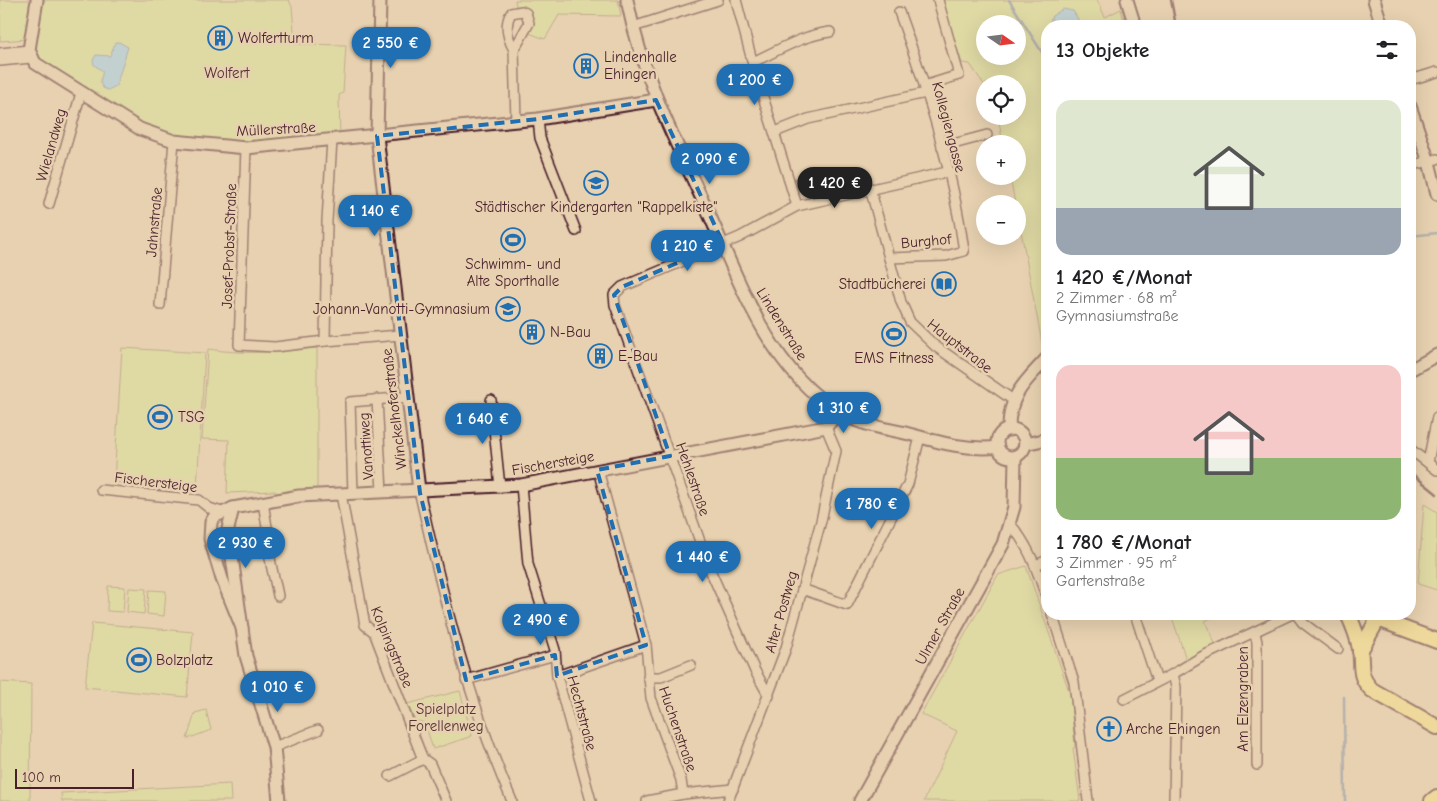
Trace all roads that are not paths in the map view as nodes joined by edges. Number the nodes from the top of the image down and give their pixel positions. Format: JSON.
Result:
{"nodes":[{"id":1,"x":37,"y":0,"type":"edge"},
{"id":2,"x":380,"y":0,"type":"edge"},
{"id":3,"x":626,"y":0,"type":"edge"},
{"id":4,"x":718,"y":0,"type":"edge"},
{"id":5,"x":736,"y":0,"type":"edge"},
{"id":6,"x":938,"y":0,"type":"edge"},
{"id":7,"x":1127,"y":0,"type":"edge"},
{"id":8,"x":1374,"y":0,"type":"edge"},
{"id":9,"x":899,"y":12,"type":"dead end"},
{"id":10,"x":1133,"y":20,"type":"edge"},
{"id":11,"x":1380,"y":20,"type":"edge"},
{"id":12,"x":633,"y":27,"type":"junction"},
{"id":13,"x":830,"y":32,"type":"dead end"},
{"id":14,"x":514,"y":50,"type":"dead end"},
{"id":15,"x":0,"y":53,"type":"edge"},
{"id":16,"x":30,"y":54,"type":"junction"},
{"id":17,"x":0,"y":61,"type":"edge"},
{"id":18,"x":753,"y":62,"type":"junction"},
{"id":19,"x":1437,"y":72,"type":"edge"},
{"id":20,"x":1416,"y":78,"type":"edge"},
{"id":21,"x":925,"y":90,"type":"junction"},
{"id":22,"x":81,"y":93,"type":"junction"},
{"id":23,"x":656,"y":100,"type":"junction"},
{"id":24,"x":538,"y":120,"type":"junction"},
{"id":25,"x":1416,"y":120,"type":"edge"},
{"id":26,"x":516,"y":121,"type":"junction"},
{"id":27,"x":775,"y":132,"type":"junction"},
{"id":28,"x":377,"y":136,"type":"junction"},
{"id":29,"x":976,"y":138,"type":"edge"},
{"id":30,"x":332,"y":140,"type":"junction"},
{"id":31,"x":174,"y":141,"type":"junction"},
{"id":32,"x":942,"y":147,"type":"junction"},
{"id":33,"x":246,"y":148,"type":"junction"},
{"id":34,"x":1433,"y":161,"type":"edge"},
{"id":35,"x":1416,"y":165,"type":"edge"},
{"id":36,"x":947,"y":172,"type":"junction"},
{"id":37,"x":870,"y":188,"type":"junction"},
{"id":38,"x":1437,"y":194,"type":"edge"},
{"id":39,"x":49,"y":204,"type":"dead end"},
{"id":40,"x":797,"y":206,"type":"junction"},
{"id":41,"x":576,"y":231,"type":"dead end"},
{"id":42,"x":723,"y":244,"type":"junction"},
{"id":43,"x":964,"y":251,"type":"joint"},
{"id":44,"x":889,"y":258,"type":"junction"},
{"id":45,"x":160,"y":305,"type":"dead end"},
{"id":46,"x":400,"y":335,"type":"junction"},
{"id":47,"x":325,"y":341,"type":"junction"},
{"id":48,"x":1437,"y":355,"type":"edge"},
{"id":49,"x":1041,"y":364,"type":"edge"},
{"id":50,"x":1416,"y":367,"type":"edge"},
{"id":51,"x":408,"y":397,"type":"junction"},
{"id":52,"x":377,"y":399,"type":"junction"},
{"id":53,"x":491,"y":400,"type":"dead end"},
{"id":54,"x":1012,"y":400,"type":"junction"},
{"id":55,"x":839,"y":412,"type":"junction"},
{"id":56,"x":1437,"y":417,"type":"edge"},
{"id":57,"x":826,"y":427,"type":"junction"},
{"id":58,"x":1008,"y":430,"type":"junction"},
{"id":59,"x":920,"y":437,"type":"junction"},
{"id":60,"x":1041,"y":441,"type":"edge"},
{"id":61,"x":1025,"y":444,"type":"junction"},
{"id":62,"x":998,"y":447,"type":"junction"},
{"id":63,"x":1416,"y":453,"type":"edge"},
{"id":64,"x":670,"y":456,"type":"junction"},
{"id":65,"x":1015,"y":457,"type":"junction"},
{"id":66,"x":1428,"y":462,"type":"junction"},
{"id":67,"x":598,"y":470,"type":"junction"},
{"id":68,"x":1437,"y":470,"type":"edge"},
{"id":69,"x":521,"y":485,"type":"junction"},
{"id":70,"x":500,"y":487,"type":"junction"},
{"id":71,"x":101,"y":490,"type":"dead end"},
{"id":72,"x":419,"y":490,"type":"junction"},
{"id":73,"x":382,"y":492,"type":"junction"},
{"id":74,"x":353,"y":493,"type":"junction"},
{"id":75,"x":341,"y":494,"type":"junction"},
{"id":76,"x":263,"y":502,"type":"junction"},
{"id":77,"x":233,"y":508,"type":"junction"},
{"id":78,"x":222,"y":512,"type":"junction"},
{"id":79,"x":1010,"y":524,"type":"junction"},
{"id":80,"x":1041,"y":562,"type":"edge"},
{"id":81,"x":1035,"y":564,"type":"junction"},
{"id":82,"x":1041,"y":581,"type":"edge"},
{"id":83,"x":802,"y":589,"type":"junction"},
{"id":84,"x":278,"y":596,"type":"dead end"},
{"id":85,"x":1054,"y":620,"type":"edge"},
{"id":86,"x":1137,"y":620,"type":"edge"},
{"id":87,"x":1282,"y":620,"type":"edge"},
{"id":88,"x":1300,"y":620,"type":"edge"},
{"id":89,"x":1350,"y":620,"type":"edge"},
{"id":90,"x":1372,"y":620,"type":"edge"},
{"id":91,"x":1384,"y":620,"type":"edge"},
{"id":92,"x":242,"y":628,"type":"junction"},
{"id":93,"x":1255,"y":633,"type":"junction"},
{"id":94,"x":1437,"y":641,"type":"edge"},
{"id":95,"x":646,"y":645,"type":"junction"},
{"id":96,"x":1338,"y":649,"type":"dead end"},
{"id":97,"x":1360,"y":651,"type":"junction"},
{"id":98,"x":555,"y":655,"type":"junction"},
{"id":99,"x":691,"y":665,"type":"dead end"},
{"id":100,"x":1172,"y":674,"type":"junction"},
{"id":101,"x":557,"y":676,"type":"junction"},
{"id":102,"x":648,"y":677,"type":"junction"},
{"id":103,"x":466,"y":680,"type":"junction"},
{"id":104,"x":1157,"y":681,"type":"junction"},
{"id":105,"x":769,"y":696,"type":"junction"},
{"id":106,"x":1124,"y":699,"type":"dead end"},
{"id":107,"x":1437,"y":727,"type":"edge"},
{"id":108,"x":318,"y":730,"type":"dead end"},
{"id":109,"x":274,"y":748,"type":"junction"},
{"id":110,"x":423,"y":759,"type":"junction"},
{"id":111,"x":1257,"y":765,"type":"dead end"},
{"id":112,"x":390,"y":776,"type":"dead end"},
{"id":113,"x":733,"y":789,"type":"junction"},
{"id":114,"x":683,"y":794,"type":"junction"},
{"id":115,"x":1437,"y":797,"type":"edge"},
{"id":116,"x":663,"y":800,"type":"edge"},
{"id":117,"x":279,"y":801,"type":"edge"},
{"id":118,"x":446,"y":801,"type":"edge"},
{"id":119,"x":512,"y":801,"type":"edge"},
{"id":120,"x":591,"y":801,"type":"edge"},
{"id":121,"x":648,"y":801,"type":"edge"},
{"id":122,"x":728,"y":801,"type":"edge"},
{"id":123,"x":860,"y":801,"type":"edge"},
{"id":124,"x":1088,"y":801,"type":"edge"},
{"id":125,"x":1174,"y":801,"type":"edge"},
{"id":126,"x":1432,"y":801,"type":"edge"}],
"edges":[{"from":1,"to":16,"type":"street"},
{"from":2,"to":28,"type":"street","name":"Winckelhoferstraße"},
{"from":3,"to":12,"type":"street","name":"Lindenstraße"},
{"from":4,"to":12,"type":"street"},
{"from":5,"to":18,"type":"street"},
{"from":6,"to":21,"type":"street"},
{"from":7,"to":10,"type":"street"},
{"from":8,"to":11,"type":"street"},
{"from":9,"to":21,"type":"street","name":"Kollegiengasse"},
{"from":12,"to":23,"type":"street","name":"Lindenstraße"},
{"from":13,"to":18,"type":"street"},
{"from":14,"to":26,"type":"street"},
{"from":15,"to":16,"type":"street"},
{"from":16,"to":17,"type":"street"},
{"from":16,"to":22,"type":"street","name":"Müllerstraße"},
{"from":18,"to":27,"type":"street"},
{"from":19,"to":20,"type":"street"},
{"from":21,"to":27,"type":"street"},
{"from":21,"to":32,"type":"street","name":"Kollegiengasse"},
{"from":22,"to":31,"type":"street","name":"Müllerstraße"},
{"from":22,"to":39,"type":"street","name":"Wielandweg"},
{"from":23,"to":24,"type":"street","name":"Müllerstraße"},
{"from":23,"to":42,"type":"street","name":"Lindenstraße"},
{"from":24,"to":26,"type":"street","name":"Müllerstraße"},
{"from":24,"to":41,"type":"street"},
{"from":25,"to":34,"type":"street"},
{"from":26,"to":28,"type":"street","name":"Müllerstraße"},
{"from":27,"to":40,"type":"street"},
{"from":28,"to":30,"type":"street","name":"Müllerstraße"},
{"from":28,"to":46,"type":"street","name":"Winckelhoferstraße"},
{"from":29,"to":32,"type":"street"},
{"from":30,"to":33,"type":"street","name":"Müllerstraße"},
{"from":30,"to":47,"type":"street"},
{"from":31,"to":33,"type":"street","name":"Müllerstraße"},
{"from":31,"to":45,"type":"street","name":"Jahnstraße"},
{"from":32,"to":36,"type":"street","name":"Kollegiengasse"},
{"from":33,"to":47,"type":"street","name":"Josef-Probst-Straße"},
{"from":34,"to":35,"type":"street"},
{"from":34,"to":38,"type":"street"},
{"from":36,"to":37,"type":"street"},
{"from":36,"to":43,"type":"street","name":"Kollegiengasse"},
{"from":37,"to":40,"type":"street"},
{"from":37,"to":44,"type":"street","name":"Hauptstraße"},
{"from":40,"to":42,"type":"street"},
{"from":42,"to":55,"type":"street","name":"Lindenstraße"},
{"from":42,"to":64,"type":"street","name":"Hehlestraße"},
{"from":43,"to":44,"type":"street","name":"Burghof"},
{"from":44,"to":54,"type":"street","name":"Hauptstraße"},
{"from":46,"to":47,"type":"street"},
{"from":46,"to":51,"type":"street","name":"Winckelhoferstraße"},
{"from":48,"to":50,"type":"street"},
{"from":49,"to":54,"type":"street"},
{"from":51,"to":52,"type":"street"},
{"from":51,"to":72,"type":"street","name":"Winckelhoferstraße"},
{"from":52,"to":73,"type":"street","name":"Vanottiweg"},
{"from":52,"to":74,"type":"street"},
{"from":53,"to":70,"type":"street"},
{"from":54,"to":58,"type":"street"},
{"from":55,"to":57,"type":"street"},
{"from":55,"to":59,"type":"street","name":"Lindenstraße"},
{"from":56,"to":66,"type":"street"},
{"from":57,"to":64,"type":"street","name":"Fischersteige"},
{"from":57,"to":83,"type":"street","name":"Alter Postweg"},
{"from":58,"to":61,"type":"street"},
{"from":58,"to":62,"type":"street"},
{"from":59,"to":62,"type":"street","name":"Lindenstraße"},
{"from":59,"to":83,"type":"street"},
{"from":60,"to":61,"type":"street"},
{"from":61,"to":65,"type":"street"},
{"from":62,"to":65,"type":"street"},
{"from":63,"to":66,"type":"street"},
{"from":64,"to":67,"type":"street","name":"Fischersteige"},
{"from":64,"to":105,"type":"street","name":"Hehlestraße"},
{"from":65,"to":79,"type":"street","name":"Ulmer Straße"},
{"from":66,"to":68,"type":"street"},
{"from":67,"to":69,"type":"street","name":"Fischersteige"},
{"from":67,"to":95,"type":"street","name":"Huchenstraße"},
{"from":69,"to":70,"type":"street","name":"Fischersteige"},
{"from":69,"to":98,"type":"street","name":"Hechtstraße"},
{"from":70,"to":72,"type":"street","name":"Fischersteige"},
{"from":71,"to":78,"type":"street","name":"Fischersteige"},
{"from":72,"to":73,"type":"street","name":"Fischersteige"},
{"from":72,"to":103,"type":"street","name":"Winckelhoferstraße"},
{"from":73,"to":74,"type":"street","name":"Fischersteige"},
{"from":74,"to":75,"type":"street","name":"Fischersteige"},
{"from":75,"to":76,"type":"street","name":"Fischersteige"},
{"from":75,"to":110,"type":"street","name":"Kolpingstraße"},
{"from":76,"to":77,"type":"street","name":"Fischersteige"},
{"from":76,"to":84,"type":"street"},
{"from":77,"to":78,"type":"street","name":"Fischersteige"},
{"from":77,"to":92,"type":"street"},
{"from":78,"to":92,"type":"street"},
{"from":79,"to":81,"type":"street"},
{"from":79,"to":123,"type":"street","name":"Ulmer Straße"},
{"from":80,"to":81,"type":"street"},
{"from":81,"to":82,"type":"street"},
{"from":83,"to":105,"type":"street","name":"Alter Postweg"},
{"from":85,"to":124,"type":"street"},
{"from":86,"to":104,"type":"street"},
{"from":87,"to":93,"type":"street","name":"Am Elzengraben"},
{"from":88,"to":96,"type":"street"},
{"from":89,"to":97,"type":"main road"},
{"from":90,"to":97,"type":"main road"},
{"from":91,"to":94,"type":"main road"},
{"from":92,"to":109,"type":"street"},
{"from":93,"to":100,"type":"street","name":"Am Elzengraben"},
{"from":93,"to":111,"type":"street","name":"Am Elzengraben"},
{"from":95,"to":101,"type":"street"},
{"from":95,"to":102,"type":"street","name":"Huchenstraße"},
{"from":97,"to":107,"type":"main road"},
{"from":98,"to":101,"type":"street","name":"Hechtstraße"},
{"from":98,"to":103,"type":"street"},
{"from":99,"to":102,"type":"street"},
{"from":100,"to":104,"type":"street","name":"Am Elzengraben"},
{"from":100,"to":125,"type":"street"},
{"from":101,"to":120,"type":"street","name":"Hechtstraße"},
{"from":102,"to":114,"type":"street","name":"Huchenstraße"},
{"from":103,"to":119,"type":"street","name":"Winckelhoferstraße"},
{"from":104,"to":106,"type":"street","name":"Am Elzengraben"},
{"from":105,"to":113,"type":"street","name":"Alter Postweg"},
{"from":108,"to":109,"type":"street"},
{"from":109,"to":117,"type":"street"},
{"from":110,"to":112,"type":"street"},
{"from":110,"to":118,"type":"street","name":"Kolpingstraße"},
{"from":113,"to":114,"type":"street"},
{"from":113,"to":122,"type":"street","name":"Alter Postweg"},
{"from":114,"to":116,"type":"street"},
{"from":115,"to":126,"type":"main road"},
{"from":116,"to":121,"type":"street"}]}
